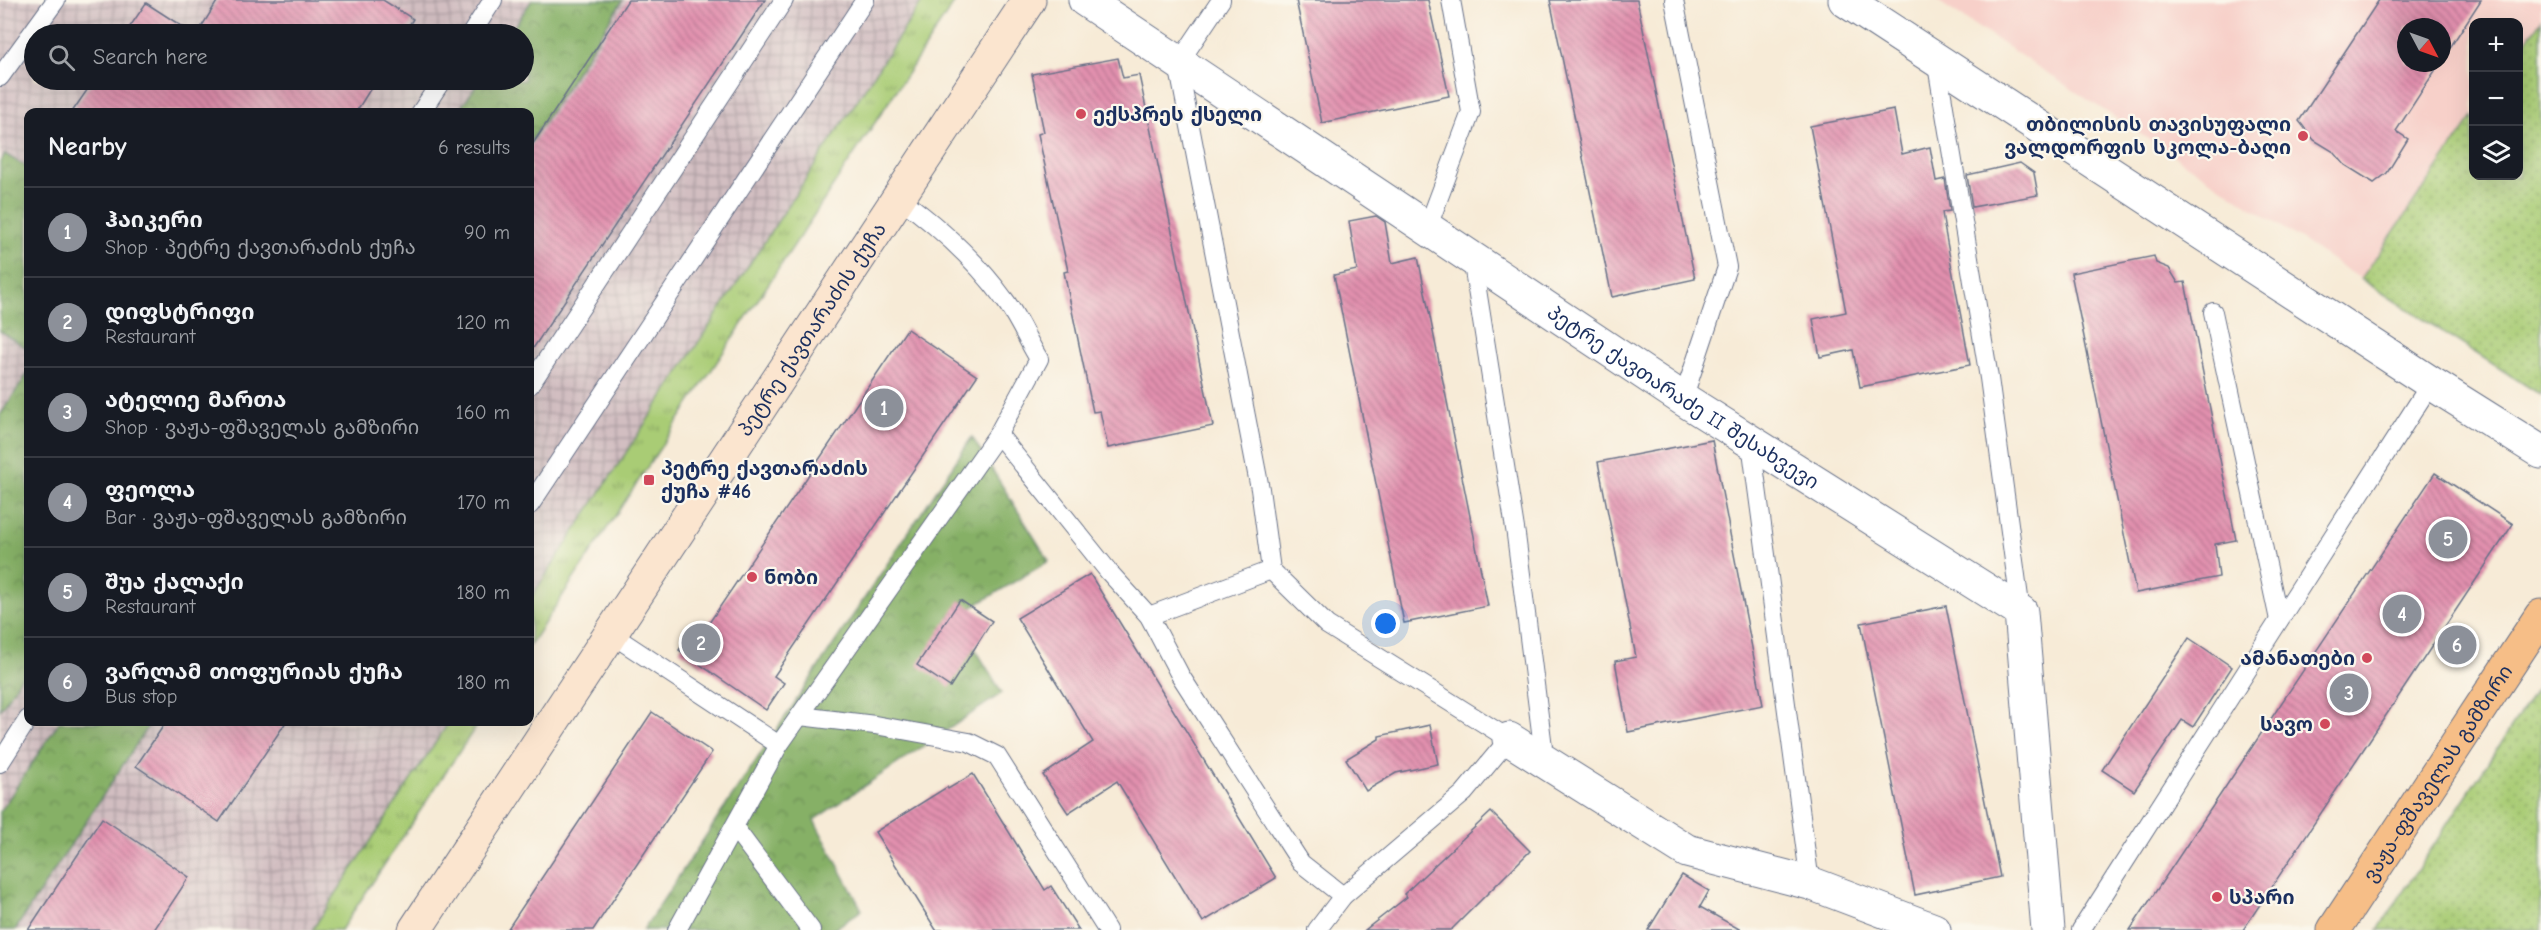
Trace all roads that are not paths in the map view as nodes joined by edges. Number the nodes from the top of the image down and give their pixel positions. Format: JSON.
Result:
{"nodes":[{"id":1,"x":56,"y":0,"type":"edge"},
{"id":2,"x":493,"y":0,"type":"edge"},
{"id":3,"x":784,"y":0,"type":"edge"},
{"id":4,"x":865,"y":0,"type":"edge"},
{"id":5,"x":1029,"y":0,"type":"edge"},
{"id":6,"x":1085,"y":0,"type":"edge"},
{"id":7,"x":1221,"y":0,"type":"edge"},
{"id":8,"x":1450,"y":0,"type":"edge"},
{"id":9,"x":1674,"y":0,"type":"edge"},
{"id":10,"x":1845,"y":0,"type":"edge"},
{"id":11,"x":39,"y":24,"type":"edge"},
{"id":12,"x":477,"y":24,"type":"edge"},
{"id":13,"x":24,"y":44,"type":"edge"},
{"id":14,"x":1935,"y":58,"type":"junction"},
{"id":15,"x":1178,"y":64,"type":"junction"},
{"id":16,"x":0,"y":77,"type":"edge"},
{"id":17,"x":435,"y":90,"type":"edge"},
{"id":18,"x":424,"y":108,"type":"edge"},
{"id":19,"x":898,"y":197,"type":"junction"},
{"id":20,"x":1427,"y":229,"type":"junction"},
{"id":21,"x":1472,"y":258,"type":"junction"},
{"id":22,"x":2213,"y":312,"type":"dead end"},
{"id":23,"x":534,"y":379,"type":"edge"},
{"id":24,"x":2431,"y":382,"type":"junction"},
{"id":25,"x":1683,"y":399,"type":"junction"},
{"id":26,"x":998,"y":434,"type":"junction"},
{"id":27,"x":1750,"y":443,"type":"junction"},
{"id":28,"x":2541,"y":452,"type":"edge"},
{"id":29,"x":534,"y":499,"type":"edge"},
{"id":30,"x":1271,"y":570,"type":"junction"},
{"id":31,"x":2021,"y":612,"type":"junction"},
{"id":32,"x":1149,"y":616,"type":"junction"},
{"id":33,"x":2541,"y":616,"type":"edge"},
{"id":34,"x":2279,"y":620,"type":"junction"},
{"id":35,"x":610,"y":634,"type":"junction"},
{"id":36,"x":800,"y":716,"type":"junction"},
{"id":37,"x":24,"y":725,"type":"edge"},
{"id":38,"x":1509,"y":739,"type":"junction"},
{"id":39,"x":779,"y":745,"type":"junction"},
{"id":40,"x":0,"y":763,"type":"edge"},
{"id":41,"x":1545,"y":763,"type":"junction"},
{"id":42,"x":734,"y":827,"type":"junction"},
{"id":43,"x":1810,"y":884,"type":"junction"},
{"id":44,"x":1343,"y":897,"type":"junction"},
{"id":45,"x":415,"y":930,"type":"edge"},
{"id":46,"x":677,"y":930,"type":"edge"},
{"id":47,"x":811,"y":930,"type":"edge"},
{"id":48,"x":1107,"y":930,"type":"edge"},
{"id":49,"x":1317,"y":930,"type":"edge"},
{"id":50,"x":1934,"y":930,"type":"edge"},
{"id":51,"x":2048,"y":930,"type":"edge"},
{"id":52,"x":2081,"y":930,"type":"edge"},
{"id":53,"x":2334,"y":930,"type":"edge"}],
"edges":[{"from":1,"to":11,"type":"lane"},
{"from":2,"to":12,"type":"lane"},
{"from":3,"to":23,"type":"lane"},
{"from":4,"to":29,"type":"lane"},
{"from":5,"to":19,"type":"main road","name":"პეტრე ქავთარაძის ქუჩა"},
{"from":6,"to":15,"type":"street","name":"პეტრე ქავთარაძე II შესახვევი"},
{"from":7,"to":15,"type":"lane"},
{"from":8,"to":20,"type":"lane"},
{"from":9,"to":25,"type":"lane"},
{"from":10,"to":14,"type":"street"},
{"from":13,"to":16,"type":"lane"},
{"from":14,"to":24,"type":"street"},
{"from":14,"to":31,"type":"lane"},
{"from":15,"to":20,"type":"street","name":"პეტრე ქავთარაძე II შესახვევი"},
{"from":15,"to":30,"type":"lane"},
{"from":17,"to":18,"type":"lane"},
{"from":19,"to":26,"type":"lane"},
{"from":19,"to":35,"type":"main road","name":"პეტრე ქავთარაძის ქუჩა"},
{"from":20,"to":21,"type":"street","name":"პეტრე ქავთარაძე II შესახვევი"},
{"from":21,"to":25,"type":"street","name":"პეტრე ქავთარაძე II შესახვევი"},
{"from":21,"to":41,"type":"lane"},
{"from":22,"to":34,"type":"lane"},
{"from":24,"to":28,"type":"street"},
{"from":24,"to":34,"type":"lane"},
{"from":25,"to":27,"type":"street","name":"პეტრე ქავთარაძე II შესახვევი"},
{"from":26,"to":32,"type":"lane"},
{"from":26,"to":36,"type":"lane"},
{"from":27,"to":31,"type":"street","name":"პეტრე ქავთარაძე II შესახვევი"},
{"from":27,"to":43,"type":"lane"},
{"from":30,"to":32,"type":"lane"},
{"from":30,"to":38,"type":"lane"},
{"from":31,"to":51,"type":"street"},
{"from":32,"to":44,"type":"lane"},
{"from":33,"to":53,"type":"main road","name":"ვაჟა-ფშაველას გამზირი"},
{"from":34,"to":52,"type":"lane"},
{"from":35,"to":39,"type":"lane"},
{"from":35,"to":45,"type":"main road","name":"პეტრე ქავთარაძის ქუჩა"},
{"from":36,"to":39,"type":"lane"},
{"from":36,"to":48,"type":"lane"},
{"from":37,"to":40,"type":"lane"},
{"from":38,"to":41,"type":"street"},
{"from":38,"to":44,"type":"lane"},
{"from":39,"to":42,"type":"lane"},
{"from":41,"to":43,"type":"street"},
{"from":42,"to":46,"type":"lane"},
{"from":42,"to":47,"type":"lane"},
{"from":43,"to":50,"type":"street"},
{"from":44,"to":49,"type":"lane"}]}
